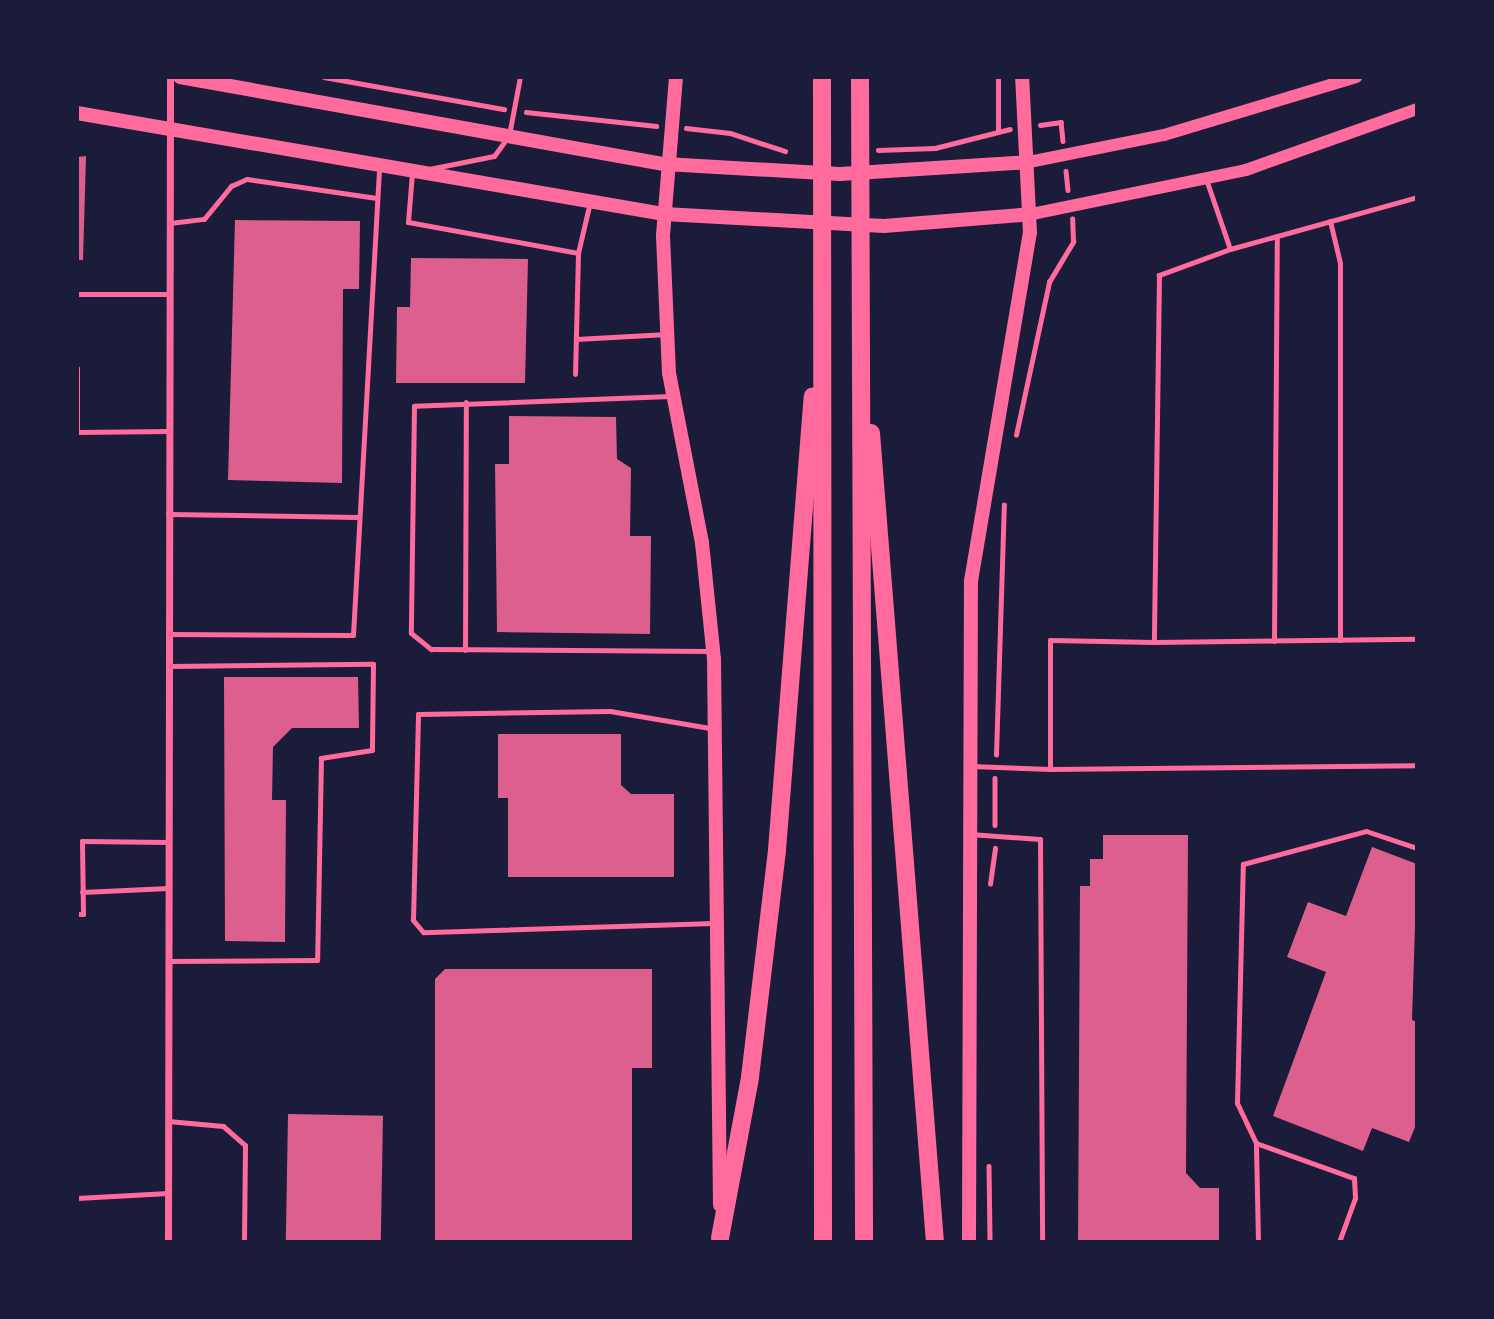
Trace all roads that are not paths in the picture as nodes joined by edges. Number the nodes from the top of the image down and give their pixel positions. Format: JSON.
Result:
{"nodes":[{"id":1,"x":170,"y":77,"type":"edge"},
{"id":2,"x":180,"y":77,"type":"edge"},
{"id":3,"x":520,"y":77,"type":"edge"},
{"id":4,"x":676,"y":77,"type":"edge"},
{"id":5,"x":822,"y":77,"type":"edge"},
{"id":6,"x":860,"y":77,"type":"edge"},
{"id":7,"x":1022,"y":77,"type":"edge"},
{"id":8,"x":1356,"y":77,"type":"edge"},
{"id":9,"x":1417,"y":109,"type":"edge"},
{"id":10,"x":77,"y":113,"type":"edge"},
{"id":11,"x":171,"y":130,"type":"junction"},
{"id":12,"x":509,"y":135,"type":"junction"},
{"id":13,"x":1029,"y":162,"type":"junction"},
{"id":14,"x":665,"y":164,"type":"junction"},
{"id":15,"x":379,"y":165,"type":"junction"},
{"id":16,"x":412,"y":170,"type":"junction"},
{"id":17,"x":1206,"y":180,"type":"junction"},
{"id":18,"x":1417,"y":197,"type":"edge"},
{"id":19,"x":377,"y":198,"type":"junction"},
{"id":20,"x":590,"y":202,"type":"junction"},
{"id":21,"x":663,"y":214,"type":"junction"},
{"id":22,"x":1032,"y":214,"type":"junction"},
{"id":23,"x":1330,"y":221,"type":"junction"},
{"id":24,"x":170,"y":223,"type":"junction"},
{"id":25,"x":1277,"y":236,"type":"junction"},
{"id":26,"x":1230,"y":250,"type":"junction"},
{"id":27,"x":578,"y":253,"type":"junction"},
{"id":28,"x":77,"y":294,"type":"edge"},
{"id":29,"x":169,"y":294,"type":"junction"},
{"id":30,"x":860,"y":329,"type":"junction"},
{"id":31,"x":822,"y":330,"type":"junction"},
{"id":32,"x":668,"y":334,"type":"junction"},
{"id":33,"x":576,"y":340,"type":"junction"},
{"id":34,"x":77,"y":368,"type":"edge"},
{"id":35,"x":575,"y":374,"type":"dead end"},
{"id":36,"x":674,"y":396,"type":"junction"},
{"id":37,"x":466,"y":402,"type":"junction"},
{"id":38,"x":169,"y":431,"type":"junction"},
{"id":39,"x":77,"y":432,"type":"edge"},
{"id":40,"x":168,"y":514,"type":"junction"},
{"id":41,"x":357,"y":517,"type":"junction"},
{"id":42,"x":168,"y":634,"type":"junction"},
{"id":43,"x":1417,"y":639,"type":"edge"},
{"id":44,"x":1340,"y":640,"type":"junction"},
{"id":45,"x":1274,"y":641,"type":"junction"},
{"id":46,"x":1154,"y":642,"type":"junction"},
{"id":47,"x":465,"y":650,"type":"junction"},
{"id":48,"x":713,"y":651,"type":"junction"},
{"id":49,"x":168,"y":666,"type":"junction"},
{"id":50,"x":718,"y":729,"type":"junction"},
{"id":51,"x":1417,"y":765,"type":"edge"},
{"id":52,"x":968,"y":766,"type":"junction"},
{"id":53,"x":1050,"y":769,"type":"junction"},
{"id":54,"x":968,"y":834,"type":"junction"},
{"id":55,"x":168,"y":842,"type":"junction"},
{"id":56,"x":1417,"y":848,"type":"edge"},
{"id":57,"x":168,"y":888,"type":"junction"},
{"id":58,"x":82,"y":892,"type":"junction"},
{"id":59,"x":77,"y":914,"type":"edge"},
{"id":60,"x":720,"y":923,"type":"junction"},
{"id":61,"x":168,"y":961,"type":"junction"},
{"id":62,"x":168,"y":1121,"type":"junction"},
{"id":63,"x":1256,"y":1143,"type":"junction"},
{"id":64,"x":169,"y":1193,"type":"junction"},
{"id":65,"x":77,"y":1198,"type":"edge"},
{"id":66,"x":720,"y":1240,"type":"edge"},
{"id":67,"x":168,"y":1242,"type":"edge"},
{"id":68,"x":244,"y":1242,"type":"edge"},
{"id":69,"x":823,"y":1242,"type":"edge"},
{"id":70,"x":864,"y":1242,"type":"edge"},
{"id":71,"x":935,"y":1242,"type":"edge"},
{"id":72,"x":969,"y":1242,"type":"edge"},
{"id":73,"x":1042,"y":1242,"type":"edge"},
{"id":74,"x":1258,"y":1242,"type":"edge"},
{"id":75,"x":1339,"y":1242,"type":"edge"}],
"edges":[{"from":1,"to":11,"type":"street"},
{"from":2,"to":12,"type":"main road"},
{"from":3,"to":12,"type":"lane"},
{"from":4,"to":14,"type":"main road"},
{"from":5,"to":31,"type":"highway"},
{"from":6,"to":30,"type":"highway"},
{"from":7,"to":13,"type":"main road"},
{"from":8,"to":13,"type":"street"},
{"from":9,"to":17,"type":"street"},
{"from":10,"to":11,"type":"main road"},
{"from":11,"to":15,"type":"main road"},
{"from":11,"to":24,"type":"street"},
{"from":12,"to":14,"type":"main road"},
{"from":12,"to":16,"type":"lane"},
{"from":13,"to":14,"type":"main road"},
{"from":13,"to":22,"type":"main road"},
{"from":14,"to":21,"type":"main road"},
{"from":15,"to":16,"type":"main road"},
{"from":15,"to":19,"type":"lane"},
{"from":16,"to":20,"type":"main road"},
{"from":16,"to":27,"type":"lane"},
{"from":17,"to":22,"type":"street"},
{"from":17,"to":26,"type":"lane"},
{"from":18,"to":23,"type":"lane"},
{"from":19,"to":24,"type":"lane"},
{"from":19,"to":41,"type":"lane"},
{"from":20,"to":21,"type":"main road"},
{"from":20,"to":27,"type":"lane"},
{"from":21,"to":22,"type":"main road"},
{"from":21,"to":32,"type":"main road"},
{"from":22,"to":52,"type":"main road"},
{"from":23,"to":25,"type":"lane"},
{"from":23,"to":44,"type":"lane"},
{"from":24,"to":29,"type":"street"},
{"from":25,"to":26,"type":"lane"},
{"from":25,"to":45,"type":"lane"},
{"from":26,"to":46,"type":"lane"},
{"from":27,"to":33,"type":"lane"},
{"from":28,"to":29,"type":"lane"},
{"from":29,"to":38,"type":"street"},
{"from":30,"to":70,"type":"highway"},
{"from":30,"to":71,"type":"highway"},
{"from":31,"to":66,"type":"highway"},
{"from":31,"to":69,"type":"highway"},
{"from":32,"to":33,"type":"lane"},
{"from":32,"to":36,"type":"main road"},
{"from":33,"to":35,"type":"lane"},
{"from":34,"to":39,"type":"lane"},
{"from":36,"to":37,"type":"lane"},
{"from":36,"to":48,"type":"main road"},
{"from":37,"to":47,"type":"lane"},
{"from":37,"to":47,"type":"lane"},
{"from":38,"to":39,"type":"lane"},
{"from":38,"to":40,"type":"street"},
{"from":40,"to":41,"type":"lane"},
{"from":40,"to":42,"type":"street"},
{"from":41,"to":42,"type":"lane"},
{"from":42,"to":49,"type":"street"},
{"from":43,"to":44,"type":"lane"},
{"from":44,"to":45,"type":"lane"},
{"from":45,"to":46,"type":"lane"},
{"from":46,"to":53,"type":"lane"},
{"from":47,"to":48,"type":"lane"},
{"from":48,"to":50,"type":"main road"},
{"from":49,"to":55,"type":"street"},
{"from":49,"to":61,"type":"lane"},
{"from":50,"to":60,"type":"main road"},
{"from":50,"to":60,"type":"lane"},
{"from":51,"to":53,"type":"lane"},
{"from":52,"to":53,"type":"lane"},
{"from":52,"to":54,"type":"main road"},
{"from":54,"to":72,"type":"main road"},
{"from":54,"to":73,"type":"lane"},
{"from":55,"to":57,"type":"street"},
{"from":55,"to":58,"type":"lane"},
{"from":56,"to":63,"type":"lane"},
{"from":57,"to":58,"type":"lane"},
{"from":57,"to":61,"type":"street"},
{"from":58,"to":59,"type":"lane"},
{"from":60,"to":66,"type":"main road"},
{"from":61,"to":62,"type":"street"},
{"from":62,"to":64,"type":"street"},
{"from":62,"to":68,"type":"lane"},
{"from":63,"to":74,"type":"lane"},
{"from":63,"to":75,"type":"lane"},
{"from":64,"to":65,"type":"lane"},
{"from":64,"to":67,"type":"street"}]}
